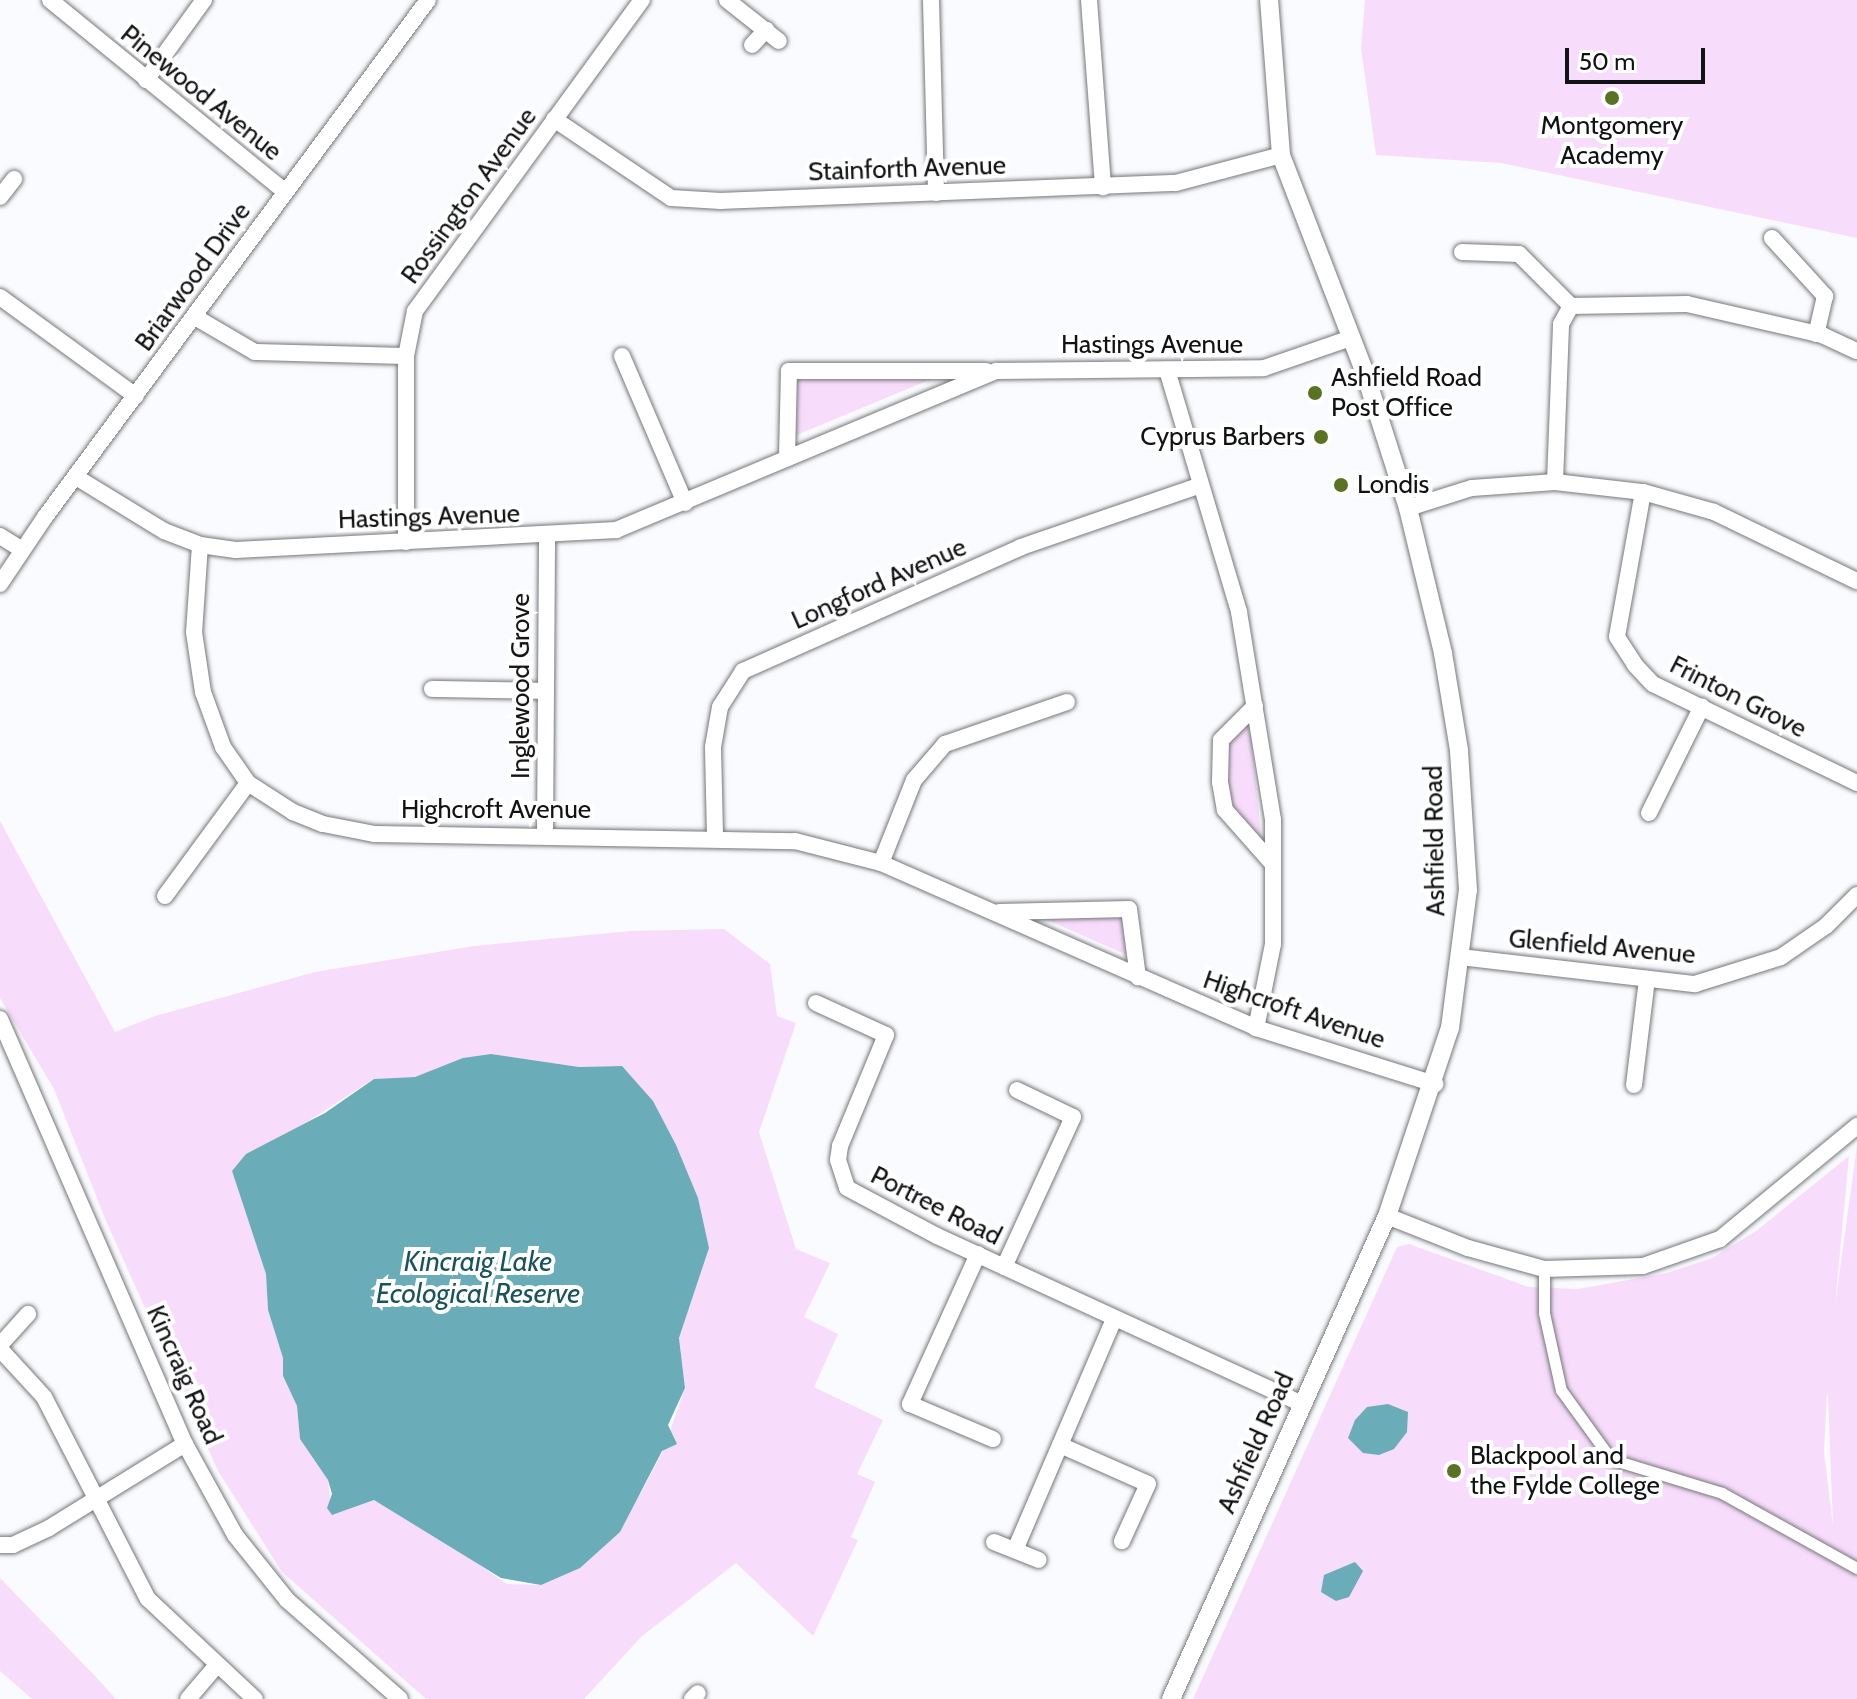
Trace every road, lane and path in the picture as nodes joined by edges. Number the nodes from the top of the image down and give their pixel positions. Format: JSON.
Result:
{"nodes":[{"id":1,"x":50,"y":0,"type":"edge"},
{"id":2,"x":204,"y":0,"type":"edge"},
{"id":3,"x":428,"y":0,"type":"edge"},
{"id":4,"x":642,"y":0,"type":"edge"},
{"id":5,"x":727,"y":0,"type":"edge"},
{"id":6,"x":931,"y":0,"type":"edge"},
{"id":7,"x":1089,"y":0,"type":"edge"},
{"id":8,"x":1269,"y":0,"type":"edge"},
{"id":9,"x":752,"y":45,"type":"dead end"},
{"id":10,"x":146,"y":80,"type":"junction"},
{"id":11,"x":554,"y":119,"type":"junction"},
{"id":12,"x":1281,"y":155,"type":"junction"},
{"id":13,"x":14,"y":179,"type":"dead end"},
{"id":14,"x":1103,"y":187,"type":"junction"},
{"id":15,"x":285,"y":192,"type":"junction"},
{"id":16,"x":936,"y":193,"type":"junction"},
{"id":17,"x":0,"y":197,"type":"edge"},
{"id":18,"x":1772,"y":238,"type":"dead end"},
{"id":19,"x":1462,"y":252,"type":"dead end"},
{"id":20,"x":0,"y":297,"type":"edge"},
{"id":21,"x":1571,"y":306,"type":"junction"},
{"id":22,"x":195,"y":317,"type":"junction"},
{"id":23,"x":1816,"y":334,"type":"junction"},
{"id":24,"x":1351,"y":338,"type":"junction"},
{"id":25,"x":1857,"y":351,"type":"edge"},
{"id":26,"x":406,"y":356,"type":"junction"},
{"id":27,"x":622,"y":356,"type":"dead end"},
{"id":28,"x":1167,"y":370,"type":"junction"},
{"id":29,"x":996,"y":371,"type":"junction"},
{"id":30,"x":136,"y":396,"type":"junction"},
{"id":31,"x":787,"y":458,"type":"junction"},
{"id":32,"x":76,"y":477,"type":"junction"},
{"id":33,"x":1555,"y":482,"type":"junction"},
{"id":34,"x":1198,"y":486,"type":"junction"},
{"id":35,"x":1643,"y":492,"type":"junction"},
{"id":36,"x":685,"y":503,"type":"junction"},
{"id":37,"x":1408,"y":508,"type":"junction"},
{"id":38,"x":0,"y":536,"type":"edge"},
{"id":39,"x":547,"y":537,"type":"junction"},
{"id":40,"x":406,"y":542,"type":"junction"},
{"id":41,"x":200,"y":545,"type":"junction"},
{"id":42,"x":21,"y":549,"type":"junction"},
{"id":43,"x":1857,"y":581,"type":"edge"},
{"id":44,"x":0,"y":584,"type":"edge"},
{"id":45,"x":432,"y":689,"type":"dead end"},
{"id":46,"x":542,"y":691,"type":"junction"},
{"id":47,"x":1067,"y":702,"type":"dead end"},
{"id":48,"x":1255,"y":706,"type":"junction"},
{"id":49,"x":1702,"y":706,"type":"junction"},
{"id":50,"x":248,"y":783,"type":"junction"},
{"id":51,"x":1857,"y":783,"type":"edge"},
{"id":52,"x":1649,"y":813,"type":"dead end"},
{"id":53,"x":545,"y":834,"type":"junction"},
{"id":54,"x":715,"y":836,"type":"junction"},
{"id":55,"x":881,"y":863,"type":"junction"},
{"id":56,"x":1272,"y":863,"type":"junction"},
{"id":57,"x":1857,"y":895,"type":"edge"},
{"id":58,"x":165,"y":896,"type":"dead end"},
{"id":59,"x":994,"y":912,"type":"junction"},
{"id":60,"x":1460,"y":957,"type":"junction"},
{"id":61,"x":1138,"y":977,"type":"junction"},
{"id":62,"x":1647,"y":979,"type":"junction"},
{"id":63,"x":816,"y":1003,"type":"dead end"},
{"id":64,"x":0,"y":1019,"type":"edge"},
{"id":65,"x":1256,"y":1028,"type":"junction"},
{"id":66,"x":1435,"y":1084,"type":"junction"},
{"id":67,"x":1634,"y":1085,"type":"dead end"},
{"id":68,"x":1017,"y":1090,"type":"dead end"},
{"id":69,"x":1857,"y":1126,"type":"edge"},
{"id":70,"x":1387,"y":1216,"type":"junction"},
{"id":71,"x":978,"y":1254,"type":"junction"},
{"id":72,"x":1004,"y":1267,"type":"junction"},
{"id":73,"x":1544,"y":1269,"type":"junction"},
{"id":74,"x":28,"y":1314,"type":"dead end"},
{"id":75,"x":1114,"y":1319,"type":"junction"},
{"id":76,"x":0,"y":1347,"type":"edge"},
{"id":77,"x":1302,"y":1404,"type":"junction"},
{"id":78,"x":993,"y":1439,"type":"dead end"},
{"id":79,"x":185,"y":1444,"type":"junction"},
{"id":80,"x":1060,"y":1445,"type":"junction"},
{"id":81,"x":97,"y":1498,"type":"junction"},
{"id":82,"x":1122,"y":1541,"type":"dead end"},
{"id":83,"x":994,"y":1542,"type":"dead end"},
{"id":84,"x":0,"y":1545,"type":"edge"},
{"id":85,"x":1015,"y":1550,"type":"junction"},
{"id":86,"x":1039,"y":1560,"type":"dead end"},
{"id":87,"x":1857,"y":1568,"type":"edge"},
{"id":88,"x":217,"y":1665,"type":"junction"},
{"id":89,"x":188,"y":1699,"type":"edge"},
{"id":90,"x":255,"y":1699,"type":"edge"},
{"id":91,"x":400,"y":1699,"type":"edge"},
{"id":92,"x":1171,"y":1699,"type":"edge"}],
"edges":[{"from":1,"to":10,"type":"street","name":"Pinewood Avenue"},
{"from":2,"to":10,"type":"street"},
{"from":3,"to":15,"type":"street","name":"Briarwood Drive"},
{"from":4,"to":11,"type":"street","name":"Rossington Avenue"},
{"from":5,"to":9,"type":"street"},
{"from":6,"to":16,"type":"street"},
{"from":7,"to":14,"type":"street"},
{"from":8,"to":12,"type":"street","name":"Ashfield Road"},
{"from":10,"to":15,"type":"street","name":"Pinewood Avenue"},
{"from":11,"to":16,"type":"street","name":"Stainforth Avenue"},
{"from":11,"to":26,"type":"street","name":"Rossington Avenue"},
{"from":12,"to":14,"type":"street","name":"Stainforth Avenue"},
{"from":12,"to":24,"type":"street","name":"Ashfield Road"},
{"from":13,"to":17,"type":"street"},
{"from":14,"to":16,"type":"street","name":"Stainforth Avenue"},
{"from":15,"to":22,"type":"street","name":"Briarwood Drive"},
{"from":18,"to":23,"type":"street"},
{"from":19,"to":21,"type":"street"},
{"from":20,"to":30,"type":"street"},
{"from":21,"to":23,"type":"street"},
{"from":21,"to":33,"type":"street"},
{"from":22,"to":26,"type":"street"},
{"from":22,"to":30,"type":"street","name":"Briarwood Drive"},
{"from":23,"to":25,"type":"street"},
{"from":24,"to":28,"type":"street","name":"Hastings Avenue"},
{"from":24,"to":37,"type":"street","name":"Ashfield Road"},
{"from":26,"to":40,"type":"street","name":"Rossington Avenue"},
{"from":27,"to":36,"type":"street"},
{"from":28,"to":29,"type":"street","name":"Hastings Avenue"},
{"from":28,"to":34,"type":"street"},
{"from":29,"to":31,"type":"street","name":"Hastings Avenue"},
{"from":29,"to":31,"type":"street","name":"Hastings Avenue"},
{"from":30,"to":32,"type":"street","name":"Briarwood Drive"},
{"from":31,"to":36,"type":"street","name":"Hastings Avenue"},
{"from":32,"to":41,"type":"street","name":"Hastings Avenue"},
{"from":32,"to":42,"type":"street","name":"Briarwood Drive"},
{"from":33,"to":35,"type":"street"},
{"from":33,"to":37,"type":"street"},
{"from":34,"to":48,"type":"street"},
{"from":34,"to":54,"type":"street","name":"Longford Avenue"},
{"from":35,"to":43,"type":"street"},
{"from":35,"to":49,"type":"street","name":"Frinton Grove"},
{"from":36,"to":39,"type":"street","name":"Hastings Avenue"},
{"from":37,"to":60,"type":"street","name":"Ashfield Road"},
{"from":38,"to":42,"type":"street"},
{"from":39,"to":40,"type":"street","name":"Hastings Avenue"},
{"from":39,"to":46,"type":"street","name":"Inglewood Grove"},
{"from":40,"to":41,"type":"street","name":"Hastings Avenue"},
{"from":41,"to":50,"type":"street","name":"Highcroft Avenue"},
{"from":42,"to":44,"type":"street","name":"Briarwood Drive"},
{"from":45,"to":46,"type":"street"},
{"from":46,"to":53,"type":"street","name":"Inglewood Grove"},
{"from":47,"to":55,"type":"street"},
{"from":48,"to":56,"type":"street"},
{"from":48,"to":56,"type":"street"},
{"from":49,"to":51,"type":"street","name":"Frinton Grove"},
{"from":49,"to":52,"type":"street"},
{"from":50,"to":53,"type":"street","name":"Highcroft Avenue"},
{"from":50,"to":58,"type":"street"},
{"from":53,"to":54,"type":"street","name":"Highcroft Avenue"},
{"from":54,"to":55,"type":"street","name":"Highcroft Avenue"},
{"from":55,"to":59,"type":"street","name":"Highcroft Avenue"},
{"from":56,"to":65,"type":"street"},
{"from":57,"to":62,"type":"street","name":"Glenfield Avenue"},
{"from":59,"to":61,"type":"street","name":"Highcroft Avenue"},
{"from":59,"to":61,"type":"street","name":"Highcroft Avenue"},
{"from":60,"to":62,"type":"street","name":"Glenfield Avenue"},
{"from":60,"to":66,"type":"street","name":"Ashfield Road"},
{"from":61,"to":65,"type":"street","name":"Highcroft Avenue"},
{"from":62,"to":67,"type":"street"},
{"from":63,"to":71,"type":"street","name":"Portree Road"},
{"from":64,"to":79,"type":"street","name":"Kincraig Road"},
{"from":65,"to":66,"type":"street","name":"Highcroft Avenue"},
{"from":66,"to":70,"type":"street","name":"Ashfield Road"},
{"from":68,"to":72,"type":"street","name":"Portree Road"},
{"from":69,"to":73,"type":"street"},
{"from":70,"to":73,"type":"street"},
{"from":70,"to":77,"type":"street","name":"Ashfield Road"},
{"from":71,"to":72,"type":"street","name":"Portree Road"},
{"from":71,"to":78,"type":"street"},
{"from":72,"to":75,"type":"street","name":"Portree Road"},
{"from":73,"to":87,"type":"street"},
{"from":74,"to":76,"type":"street"},
{"from":75,"to":77,"type":"street","name":"Portree Road"},
{"from":75,"to":80,"type":"street"},
{"from":76,"to":81,"type":"street"},
{"from":77,"to":92,"type":"street","name":"Ashfield Road"},
{"from":79,"to":81,"type":"street"},
{"from":79,"to":91,"type":"street","name":"Kincraig Road"},
{"from":80,"to":82,"type":"street"},
{"from":80,"to":85,"type":"street"},
{"from":81,"to":84,"type":"street"},
{"from":81,"to":88,"type":"street"},
{"from":83,"to":85,"type":"street"},
{"from":85,"to":86,"type":"street"},
{"from":88,"to":89,"type":"street"},
{"from":88,"to":90,"type":"street"}]}
